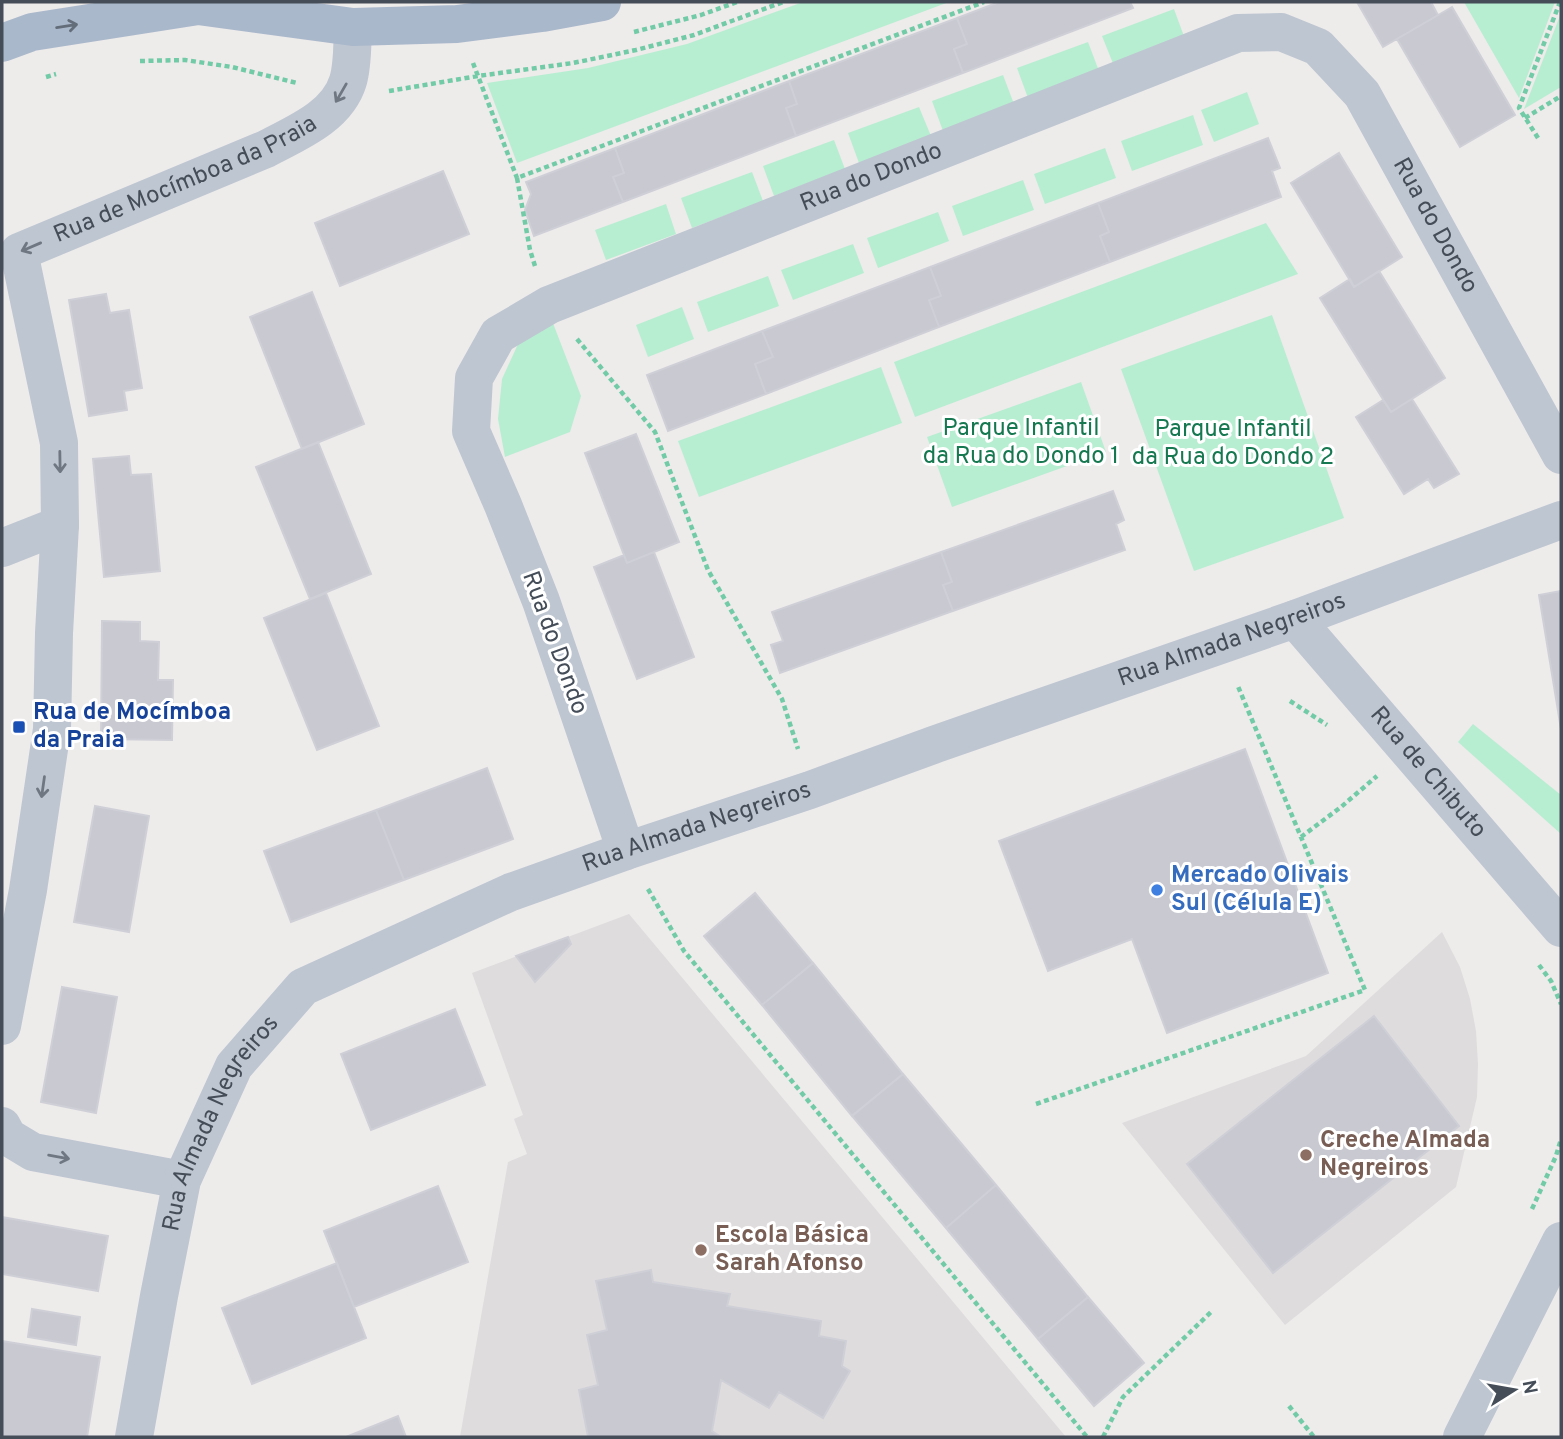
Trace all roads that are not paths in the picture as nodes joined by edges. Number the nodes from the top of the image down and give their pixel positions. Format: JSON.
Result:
{"nodes":[{"id":1,"x":602,"y":2,"type":"edge"},
{"id":2,"x":195,"y":4,"type":"edge"},
{"id":3,"x":353,"y":27,"type":"junction"},
{"id":4,"x":2,"y":43,"type":"edge"},
{"id":5,"x":1561,"y":456,"type":"edge"},
{"id":6,"x":1561,"y":520,"type":"edge"},
{"id":7,"x":60,"y":526,"type":"junction"},
{"id":8,"x":2,"y":548,"type":"edge"},
{"id":9,"x":1295,"y":618,"type":"junction"},
{"id":10,"x":626,"y":852,"type":"junction"},
{"id":11,"x":1561,"y":928,"type":"edge"},
{"id":12,"x":2,"y":1022,"type":"edge"},
{"id":13,"x":2,"y":1126,"type":"edge"},
{"id":14,"x":182,"y":1180,"type":"junction"},
{"id":15,"x":1561,"y":1241,"type":"edge"},
{"id":16,"x":134,"y":1437,"type":"edge"},
{"id":17,"x":1462,"y":1437,"type":"edge"}],
"edges":[{"from":1,"to":3,"type":"main road"},
{"from":2,"to":3,"type":"main road"},
{"from":4,"to":2,"type":"main road","one_way":true},
{"from":3,"to":7,"type":"street","name":"Rua de Mocímboa da Praia","one_way":true},
{"from":5,"to":10,"type":"street","name":"Rua do Dondo"},
{"from":6,"to":9,"type":"street","name":"Rua Almada Negreiros"},
{"from":7,"to":8,"type":"street"},
{"from":7,"to":12,"type":"street","name":"Rua de Mocímboa da Praia","one_way":true},
{"from":9,"to":10,"type":"street","name":"Rua Almada Negreiros"},
{"from":9,"to":11,"type":"street","name":"Rua de Chibuto"},
{"from":10,"to":14,"type":"street","name":"Rua Almada Negreiros"},
{"from":13,"to":14,"type":"street","one_way":true},
{"from":14,"to":16,"type":"street","name":"Rua Almada Negreiros"},
{"from":15,"to":17,"type":"street"}]}
